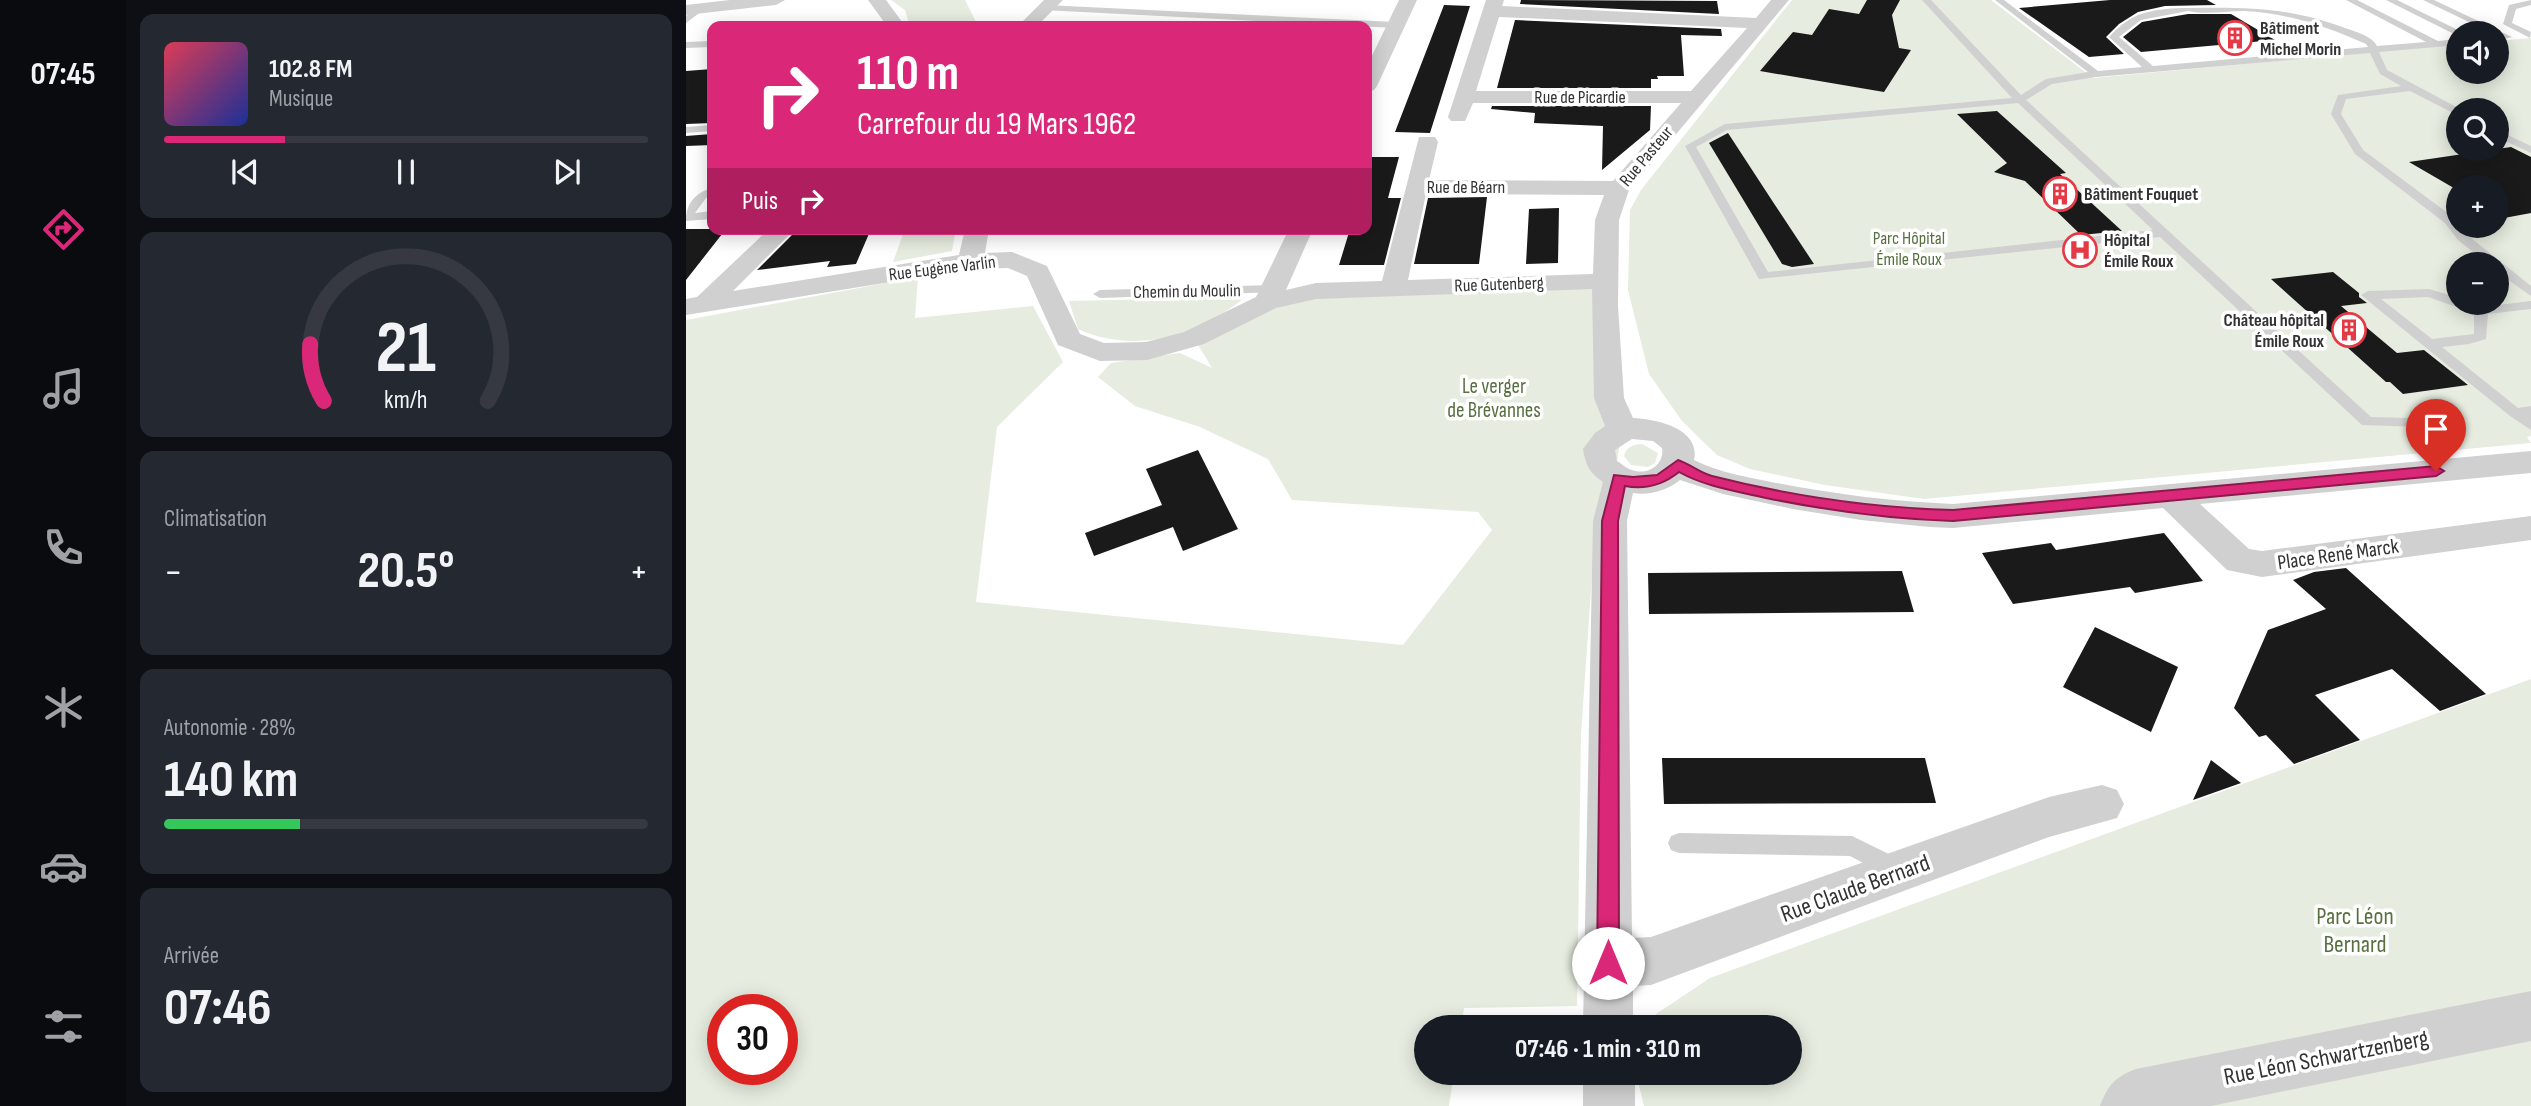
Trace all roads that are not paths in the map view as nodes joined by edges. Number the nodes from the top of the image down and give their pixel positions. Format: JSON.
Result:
{"nodes":[{"id":1,"x":776,"y":0,"type":"edge"},
{"id":2,"x":877,"y":0,"type":"edge"},
{"id":3,"x":1408,"y":0,"type":"edge"},
{"id":4,"x":1780,"y":0,"type":"edge"},
{"id":5,"x":1926,"y":0,"type":"edge"},
{"id":6,"x":1999,"y":0,"type":"edge"},
{"id":7,"x":2350,"y":0,"type":"edge"},
{"id":8,"x":2390,"y":0,"type":"edge"},
{"id":9,"x":2427,"y":0,"type":"edge"},
{"id":10,"x":2531,"y":2,"type":"edge"},
{"id":11,"x":1050,"y":4,"type":"edge"},
{"id":12,"x":1493,"y":6,"type":"edge"},
{"id":13,"x":694,"y":9,"type":"edge"},
{"id":14,"x":686,"y":20,"type":"edge"},
{"id":15,"x":892,"y":21,"type":"edge"},
{"id":16,"x":1032,"y":21,"type":"edge"},
{"id":17,"x":1329,"y":21,"type":"edge"},
{"id":18,"x":2468,"y":21,"type":"edge"},
{"id":19,"x":1759,"y":23,"type":"junction"},
{"id":20,"x":1372,"y":24,"type":"edge"},
{"id":21,"x":1395,"y":25,"type":"junction"},
{"id":22,"x":2446,"y":27,"type":"edge"},
{"id":23,"x":2530,"y":35,"type":"edge"},
{"id":24,"x":2509,"y":37,"type":"edge"},
{"id":25,"x":2446,"y":43,"type":"edge"},
{"id":26,"x":707,"y":44,"type":"edge"},
{"id":27,"x":2437,"y":44,"type":"junction"},
{"id":28,"x":686,"y":46,"type":"edge"},
{"id":29,"x":2374,"y":49,"type":"junction"},
{"id":30,"x":2149,"y":68,"type":"junction"},
{"id":31,"x":2096,"y":74,"type":"junction"},
{"id":32,"x":1372,"y":75,"type":"edge"},
{"id":33,"x":2408,"y":88,"type":"junction"},
{"id":34,"x":1464,"y":97,"type":"junction"},
{"id":35,"x":1696,"y":97,"type":"junction"},
{"id":36,"x":2020,"y":100,"type":"junction"},
{"id":37,"x":2446,"y":107,"type":"edge"},
{"id":38,"x":1458,"y":117,"type":"dead end"},
{"id":39,"x":707,"y":128,"type":"edge"},
{"id":40,"x":686,"y":130,"type":"edge"},
{"id":41,"x":2509,"y":139,"type":"edge"},
{"id":42,"x":1427,"y":142,"type":"dead end"},
{"id":43,"x":2531,"y":150,"type":"edge"},
{"id":44,"x":1416,"y":187,"type":"junction"},
{"id":45,"x":1619,"y":188,"type":"junction"},
{"id":46,"x":707,"y":194,"type":"edge"},
{"id":47,"x":707,"y":215,"type":"edge"},
{"id":48,"x":686,"y":216,"type":"edge"},
{"id":49,"x":2163,"y":233,"type":"junction"},
{"id":50,"x":776,"y":235,"type":"edge"},
{"id":51,"x":976,"y":235,"type":"edge"},
{"id":52,"x":1298,"y":235,"type":"edge"},
{"id":53,"x":2480,"y":252,"type":"edge"},
{"id":54,"x":971,"y":261,"type":"junction"},
{"id":55,"x":2509,"y":275,"type":"edge"},
{"id":56,"x":1605,"y":281,"type":"junction"},
{"id":57,"x":1393,"y":288,"type":"junction"},
{"id":58,"x":2531,"y":292,"type":"edge"},
{"id":59,"x":1100,"y":293,"type":"dead end"},
{"id":60,"x":1270,"y":296,"type":"junction"},
{"id":61,"x":2446,"y":299,"type":"edge"},
{"id":62,"x":2531,"y":305,"type":"edge"},
{"id":63,"x":694,"y":307,"type":"edge"},
{"id":64,"x":2509,"y":308,"type":"edge"},
{"id":65,"x":2481,"y":315,"type":"edge"},
{"id":66,"x":2429,"y":344,"type":"junction"},
{"id":67,"x":2523,"y":412,"type":"edge"},
{"id":68,"x":2445,"y":424,"type":"dead end"},
{"id":69,"x":2531,"y":425,"type":"edge"},
{"id":70,"x":1622,"y":430,"type":"junction"},
{"id":71,"x":1678,"y":465,"type":"junction"},
{"id":72,"x":2527,"y":470,"type":"edge"},
{"id":73,"x":1619,"y":479,"type":"junction"},
{"id":74,"x":2171,"y":495,"type":"junction"},
{"id":75,"x":2531,"y":528,"type":"edge"},
{"id":76,"x":2102,"y":804,"type":"dead end"},
{"id":77,"x":1679,"y":843,"type":"dead end"},
{"id":78,"x":1899,"y":872,"type":"junction"},
{"id":79,"x":1608,"y":963,"type":"junction"},
{"id":80,"x":1608,"y":1015,"type":"edge"},
{"id":81,"x":2531,"y":1016,"type":"edge"},
{"id":82,"x":1609,"y":1085,"type":"edge"},
{"id":83,"x":1609,"y":1106,"type":"edge"},
{"id":84,"x":2126,"y":1106,"type":"edge"}],
"edges":[{"from":1,"to":13,"type":"street"},
{"from":2,"to":15,"type":"street"},
{"from":3,"to":21,"type":"street"},
{"from":4,"to":19,"type":"street","name":"Rue Pasteur"},
{"from":5,"to":36,"type":"lane"},
{"from":6,"to":31,"type":"lane"},
{"from":7,"to":27,"type":"lane"},
{"from":8,"to":22,"type":"lane"},
{"from":9,"to":18,"type":"lane"},
{"from":10,"to":23,"type":"lane"},
{"from":11,"to":16,"type":"street"},
{"from":11,"to":17,"type":"lane"},
{"from":12,"to":19,"type":"street"},
{"from":12,"to":34,"type":"street"},
{"from":13,"to":14,"type":"lane"},
{"from":19,"to":35,"type":"street","name":"Rue Pasteur"},
{"from":20,"to":21,"type":"lane"},
{"from":21,"to":32,"type":"street"},
{"from":23,"to":24,"type":"lane"},
{"from":25,"to":27,"type":"lane"},
{"from":26,"to":28,"type":"lane"},
{"from":27,"to":29,"type":"lane"},
{"from":29,"to":30,"type":"lane"},
{"from":29,"to":30,"type":"lane"},
{"from":29,"to":33,"type":"lane"},
{"from":30,"to":31,"type":"lane"},
{"from":31,"to":36,"type":"lane"},
{"from":33,"to":37,"type":"lane"},
{"from":33,"to":53,"type":"lane"},
{"from":34,"to":35,"type":"street","name":"Rue de Picardie"},
{"from":34,"to":38,"type":"street"},
{"from":35,"to":45,"type":"street","name":"Rue Pasteur"},
{"from":36,"to":49,"type":"lane"},
{"from":36,"to":49,"type":"lane"},
{"from":39,"to":40,"type":"lane"},
{"from":41,"to":43,"type":"lane"},
{"from":42,"to":44,"type":"street"},
{"from":44,"to":45,"type":"street","name":"Rue de Béarn"},
{"from":44,"to":57,"type":"street","name":"Rue de Béarn"},
{"from":45,"to":56,"type":"street","name":"Rue Pasteur"},
{"from":46,"to":48,"type":"lane"},
{"from":47,"to":48,"type":"lane"},
{"from":49,"to":68,"type":"lane"},
{"from":50,"to":63,"type":"street"},
{"from":51,"to":54,"type":"street"},
{"from":52,"to":60,"type":"street"},
{"from":54,"to":60,"type":"street","name":"Rue Eugène Varlin"},
{"from":54,"to":63,"type":"street","name":"Rue Eugène Varlin"},
{"from":55,"to":58,"type":"lane"},
{"from":56,"to":57,"type":"street","name":"Rue Gutenberg"},
{"from":56,"to":70,"type":"street","name":"Rue Pasteur"},
{"from":57,"to":60,"type":"street","name":"Rue Eugène Varlin"},
{"from":59,"to":60,"type":"lane","name":"Chemin du Moulin"},
{"from":61,"to":66,"type":"lane"},
{"from":62,"to":64,"type":"lane"},
{"from":65,"to":66,"type":"lane"},
{"from":66,"to":67,"type":"lane"},
{"from":67,"to":69,"type":"lane"},
{"from":70,"to":71,"type":"street"},
{"from":70,"to":73,"type":"street"},
{"from":71,"to":73,"type":"street"},
{"from":71,"to":74,"type":"street"},
{"from":72,"to":74,"type":"street"},
{"from":73,"to":79,"type":"street"},
{"from":74,"to":75,"type":"street","name":"Place René Marck"},
{"from":76,"to":78,"type":"street","name":"Rue Claude Bernard"},
{"from":77,"to":78,"type":"lane"},
{"from":78,"to":79,"type":"street","name":"Rue Claude Bernard"},
{"from":79,"to":80,"type":"street"},
{"from":81,"to":84,"type":"street","name":"Rue Léon Schwartzenberg"},
{"from":82,"to":83,"type":"street"}]}
